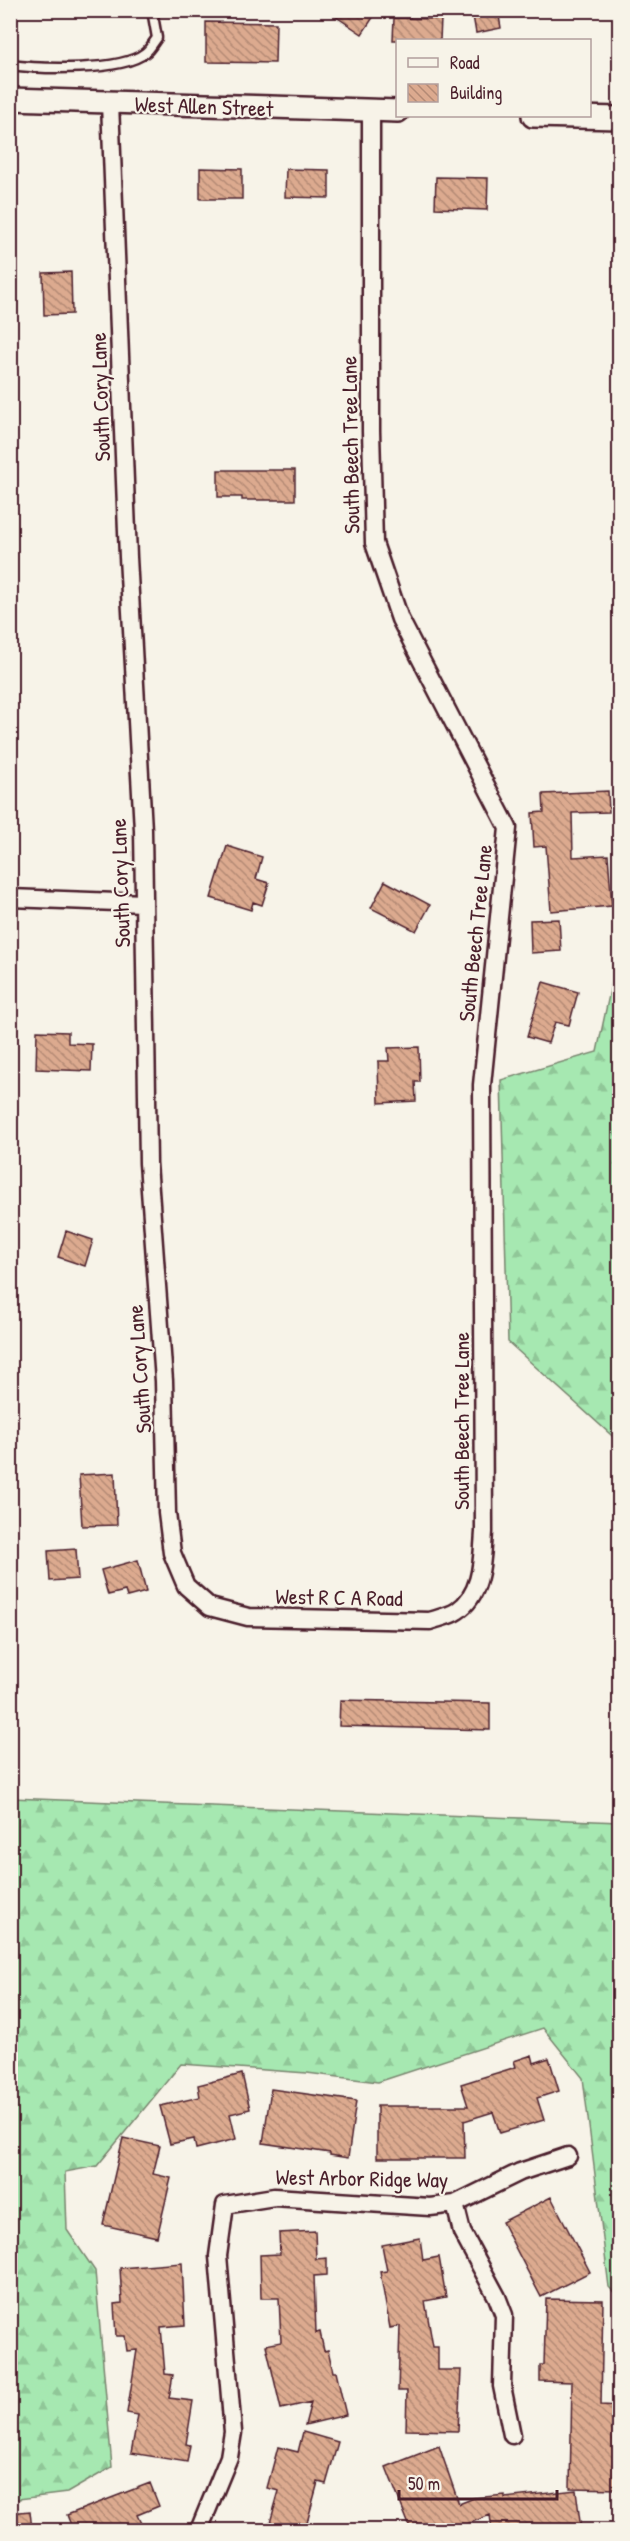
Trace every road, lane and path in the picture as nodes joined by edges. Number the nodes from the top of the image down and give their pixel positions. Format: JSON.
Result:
{"nodes":[{"id":1,"x":152,"y":10,"type":"edge"},
{"id":2,"x":10,"y":65,"type":"edge"},
{"id":3,"x":10,"y":99,"type":"edge"},
{"id":4,"x":110,"y":103,"type":"junction"},
{"id":5,"x":371,"y":111,"type":"junction"},
{"id":6,"x":396,"y":111,"type":"edge"},
{"id":7,"x":576,"y":117,"type":"edge"},
{"id":8,"x":620,"y":118,"type":"edge"},
{"id":9,"x":10,"y":898,"type":"edge"},
{"id":10,"x":144,"y":903,"type":"junction"},
{"id":11,"x":248,"y":1617,"type":"joint"},
{"id":12,"x":430,"y":1621,"type":"joint"},
{"id":13,"x":568,"y":2156,"type":"dead end"},
{"id":14,"x":455,"y":2204,"type":"junction"},
{"id":15,"x":512,"y":2435,"type":"dead end"},
{"id":16,"x":199,"y":2530,"type":"edge"}],
"edges":[{"from":1,"to":2,"type":"lane"},
{"from":3,"to":4,"type":"street","name":"West Allen Street"},
{"from":4,"to":5,"type":"street","name":"West Allen Street"},
{"from":4,"to":10,"type":"street","name":"South Cory Lane"},
{"from":5,"to":6,"type":"street","name":"West Allen Street"},
{"from":5,"to":12,"type":"street","name":"South Beech Tree Lane"},
{"from":7,"to":8,"type":"street"},
{"from":9,"to":10,"type":"street"},
{"from":10,"to":11,"type":"street","name":"South Cory Lane"},
{"from":11,"to":12,"type":"street","name":"West R C A Road"},
{"from":13,"to":14,"type":"street","name":"West Arbor Ridge Way"},
{"from":14,"to":15,"type":"street"},
{"from":14,"to":16,"type":"street","name":"West Arbor Ridge Way"}]}
